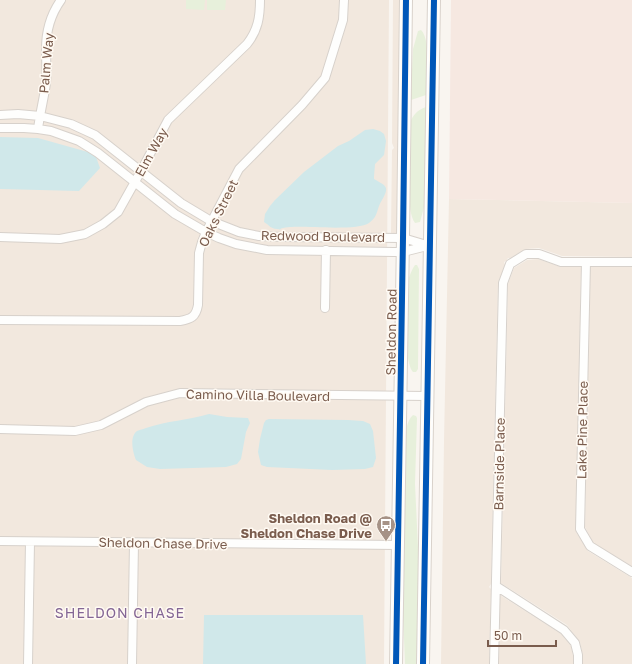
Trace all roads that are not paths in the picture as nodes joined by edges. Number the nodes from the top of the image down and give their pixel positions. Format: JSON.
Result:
{"nodes":[{"id":1,"x":61,"y":0,"type":"edge"},
{"id":2,"x":260,"y":0,"type":"edge"},
{"id":3,"x":344,"y":0,"type":"edge"},
{"id":4,"x":406,"y":0,"type":"edge"},
{"id":5,"x":434,"y":0,"type":"edge"},
{"id":6,"x":0,"y":115,"type":"edge"},
{"id":7,"x":40,"y":116,"type":"junction"},
{"id":8,"x":0,"y":128,"type":"edge"},
{"id":9,"x":38,"y":129,"type":"junction"},
{"id":10,"x":141,"y":171,"type":"junction"},
{"id":11,"x":135,"y":181,"type":"junction"},
{"id":12,"x":212,"y":221,"type":"junction"},
{"id":13,"x":206,"y":232,"type":"junction"},
{"id":14,"x":0,"y":237,"type":"edge"},
{"id":15,"x":306,"y":238,"type":"junction"},
{"id":16,"x":403,"y":238,"type":"junction"},
{"id":17,"x":430,"y":246,"type":"junction"},
{"id":18,"x":306,"y":250,"type":"junction"},
{"id":19,"x":326,"y":250,"type":"junction"},
{"id":20,"x":403,"y":252,"type":"junction"},
{"id":21,"x":586,"y":262,"type":"junction"},
{"id":22,"x":632,"y":262,"type":"edge"},
{"id":23,"x":325,"y":308,"type":"dead end"},
{"id":24,"x":0,"y":320,"type":"edge"},
{"id":25,"x":400,"y":396,"type":"junction"},
{"id":26,"x":427,"y":396,"type":"junction"},
{"id":27,"x":0,"y":429,"type":"edge"},
{"id":28,"x":0,"y":541,"type":"edge"},
{"id":29,"x":30,"y":542,"type":"junction"},
{"id":30,"x":134,"y":543,"type":"junction"},
{"id":31,"x":398,"y":545,"type":"junction"},
{"id":32,"x":632,"y":572,"type":"edge"},
{"id":33,"x":496,"y":586,"type":"junction"},
{"id":34,"x":28,"y":664,"type":"edge"},
{"id":35,"x":132,"y":664,"type":"edge"},
{"id":36,"x":396,"y":664,"type":"edge"},
{"id":37,"x":423,"y":664,"type":"edge"},
{"id":38,"x":494,"y":664,"type":"edge"},
{"id":39,"x":578,"y":664,"type":"edge"}],
"edges":[{"from":1,"to":7,"type":"street","name":"Palm Way"},
{"from":2,"to":10,"type":"street","name":"Elm Way"},
{"from":3,"to":12,"type":"street","name":"Oaks Street"},
{"from":4,"to":16,"type":"main road","name":"Sheldon Road"},
{"from":5,"to":17,"type":"main road"},
{"from":6,"to":7,"type":"street","name":"Redwood Boulevard"},
{"from":7,"to":9,"type":"street","name":"Palm Way"},
{"from":7,"to":10,"type":"street","name":"Redwood Boulevard"},
{"from":8,"to":9,"type":"street","name":"Redwood Boulevard"},
{"from":9,"to":11,"type":"street","name":"Redwood Boulevard"},
{"from":10,"to":11,"type":"street","name":"Elm Way"},
{"from":10,"to":12,"type":"street","name":"Redwood Boulevard"},
{"from":11,"to":13,"type":"street","name":"Redwood Boulevard"},
{"from":11,"to":14,"type":"street","name":"Elm Way"},
{"from":12,"to":13,"type":"street","name":"Oaks Street"},
{"from":12,"to":15,"type":"street","name":"Redwood Boulevard"},
{"from":13,"to":18,"type":"street","name":"Redwood Boulevard"},
{"from":13,"to":24,"type":"street","name":"Oaks Street"},
{"from":15,"to":16,"type":"street","name":"Redwood Boulevard"},
{"from":15,"to":18,"type":"street"},
{"from":16,"to":17,"type":"street","name":"Redwood Boulevard"},
{"from":16,"to":20,"type":"main road","name":"Sheldon Road"},
{"from":17,"to":20,"type":"street","name":"Redwood Boulevard"},
{"from":17,"to":26,"type":"main road"},
{"from":18,"to":19,"type":"street","name":"Redwood Boulevard"},
{"from":19,"to":20,"type":"street","name":"Redwood Boulevard"},
{"from":19,"to":23,"type":"street"},
{"from":20,"to":25,"type":"main road","name":"Sheldon Road"},
{"from":21,"to":22,"type":"street"},
{"from":21,"to":32,"type":"street","name":"Lake Pine Place"},
{"from":21,"to":33,"type":"street","name":"Barnside Place"},
{"from":25,"to":26,"type":"street","name":"Camino Villa Boulevard"},
{"from":25,"to":27,"type":"street","name":"Camino Villa Boulevard"},
{"from":25,"to":31,"type":"main road","name":"Sheldon Road"},
{"from":26,"to":37,"type":"main road"},
{"from":28,"to":29,"type":"street","name":"Sheldon Chase Drive"},
{"from":29,"to":30,"type":"street","name":"Sheldon Chase Drive"},
{"from":29,"to":34,"type":"street"},
{"from":30,"to":31,"type":"street","name":"Sheldon Chase Drive"},
{"from":30,"to":35,"type":"street"},
{"from":31,"to":36,"type":"main road","name":"Sheldon Road"},
{"from":33,"to":38,"type":"street","name":"Barnside Place"},
{"from":33,"to":39,"type":"street"}]}
